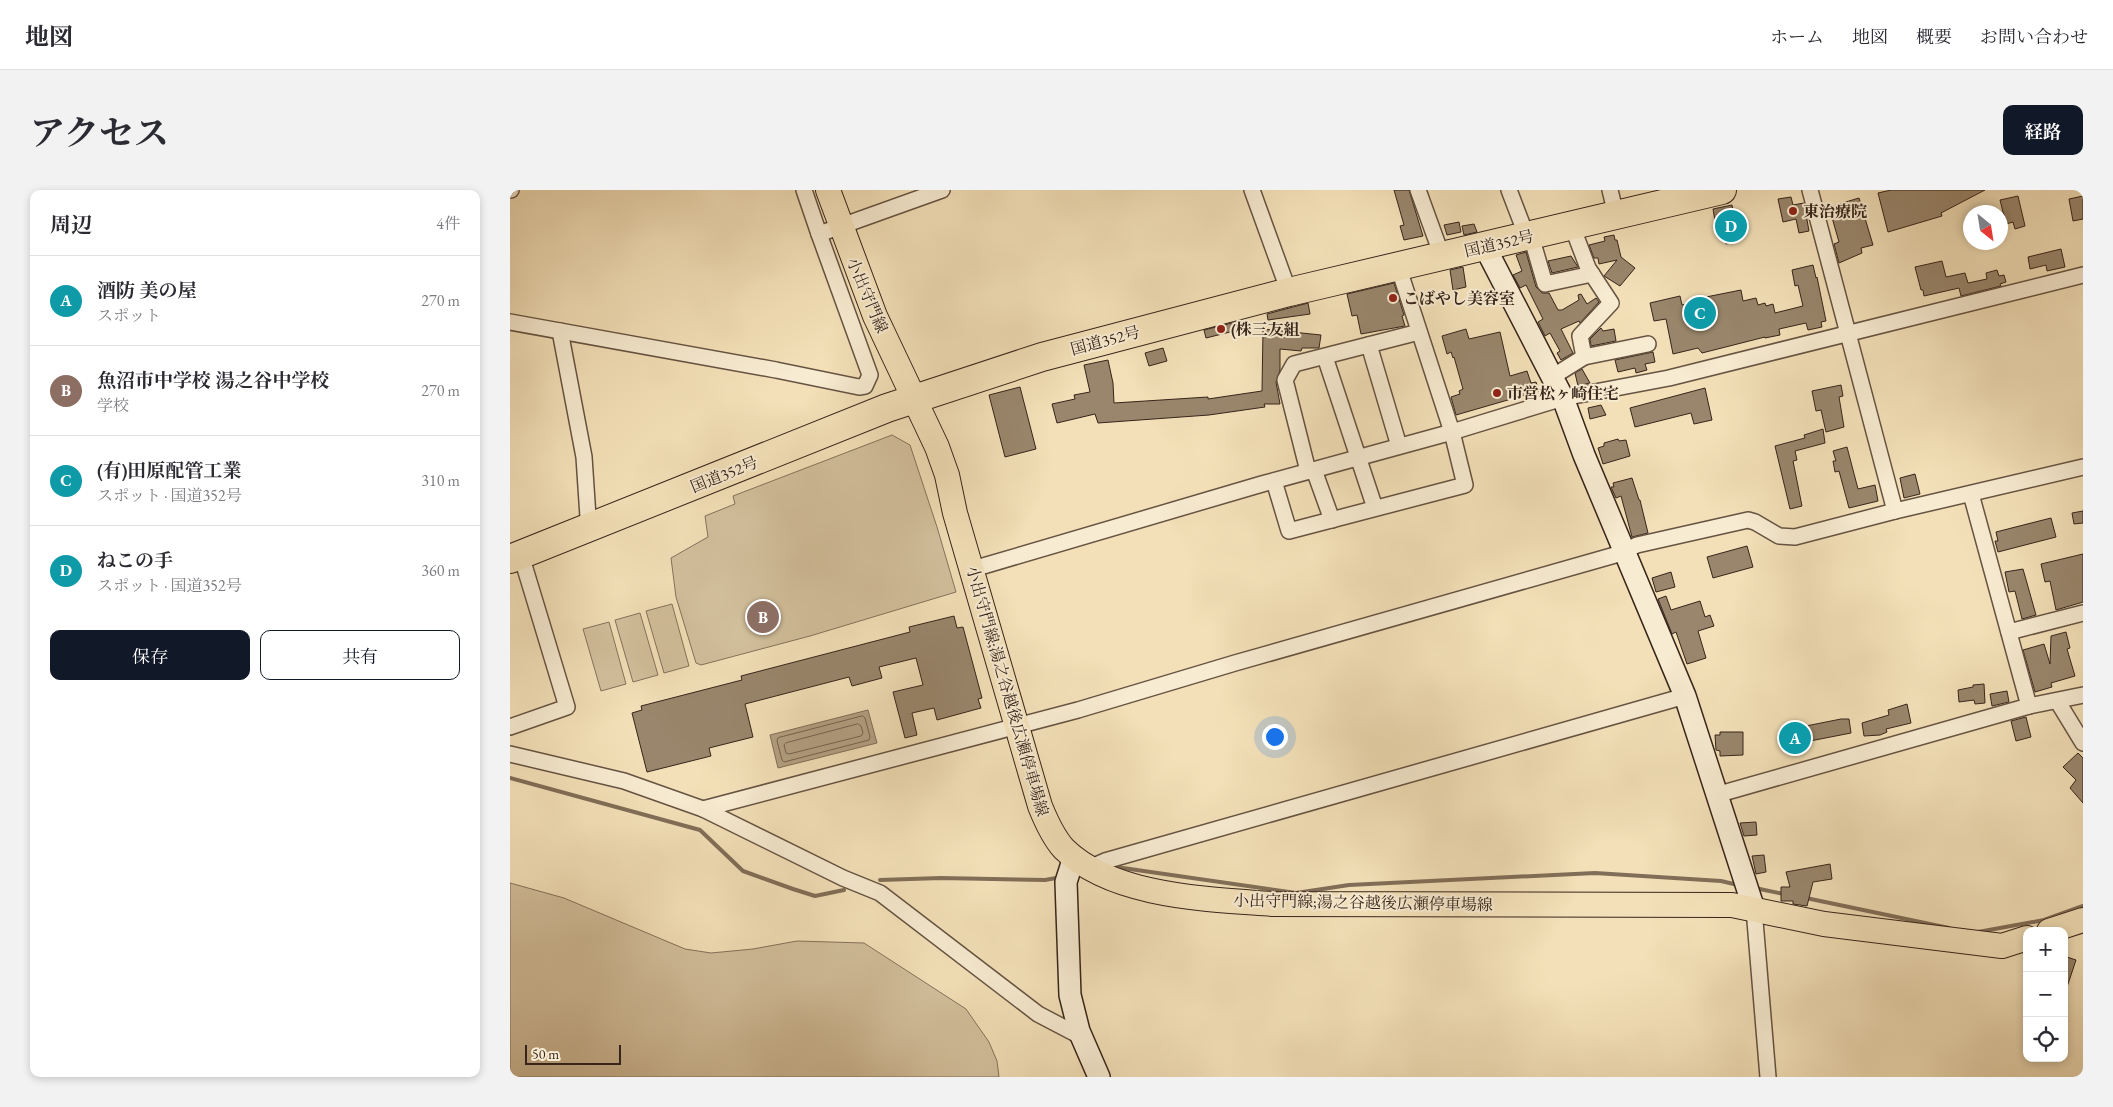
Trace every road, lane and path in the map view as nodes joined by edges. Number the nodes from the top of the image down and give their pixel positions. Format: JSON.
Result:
{"nodes":[{"id":1,"x":804,"y":190,"type":"edge"},
{"id":2,"x":828,"y":190,"type":"edge"},
{"id":3,"x":942,"y":190,"type":"edge"},
{"id":4,"x":1252,"y":190,"type":"edge"},
{"id":5,"x":1418,"y":190,"type":"edge"},
{"id":6,"x":1510,"y":190,"type":"edge"},
{"id":7,"x":1722,"y":190,"type":"edge"},
{"id":8,"x":1810,"y":190,"type":"edge"},
{"id":9,"x":1613,"y":203,"type":"edge"},
{"id":10,"x":1572,"y":226,"type":"junction"},
{"id":11,"x":830,"y":231,"type":"junction"},
{"id":12,"x":1529,"y":236,"type":"junction"},
{"id":13,"x":1485,"y":247,"type":"junction"},
{"id":14,"x":1442,"y":256,"type":"junction"},
{"id":15,"x":1398,"y":266,"type":"junction"},
{"id":16,"x":1592,"y":274,"type":"junction"},
{"id":17,"x":2083,"y":275,"type":"edge"},
{"id":18,"x":1289,"y":292,"type":"junction"},
{"id":19,"x":510,"y":322,"type":"edge"},
{"id":20,"x":560,"y":331,"type":"junction"},
{"id":21,"x":1419,"y":332,"type":"junction"},
{"id":22,"x":1849,"y":332,"type":"junction"},
{"id":23,"x":1648,"y":344,"type":"dead end"},
{"id":24,"x":1368,"y":346,"type":"junction"},
{"id":25,"x":1325,"y":357,"type":"junction"},
{"id":26,"x":1584,"y":357,"type":"junction"},
{"id":27,"x":1552,"y":377,"type":"junction"},
{"id":28,"x":914,"y":398,"type":"junction"},
{"id":29,"x":1563,"y":398,"type":"junction"},
{"id":30,"x":1452,"y":432,"type":"junction"},
{"id":31,"x":1399,"y":446,"type":"junction"},
{"id":32,"x":1359,"y":457,"type":"junction"},
{"id":33,"x":2083,"y":467,"type":"edge"},
{"id":34,"x":1311,"y":471,"type":"junction"},
{"id":35,"x":1274,"y":481,"type":"junction"},
{"id":36,"x":1971,"y":494,"type":"junction"},
{"id":37,"x":1375,"y":508,"type":"junction"},
{"id":38,"x":1895,"y":511,"type":"junction"},
{"id":39,"x":1332,"y":520,"type":"junction"},
{"id":40,"x":591,"y":528,"type":"junction"},
{"id":41,"x":1625,"y":551,"type":"junction"},
{"id":42,"x":514,"y":557,"type":"edge"},
{"id":43,"x":973,"y":569,"type":"junction"},
{"id":44,"x":2083,"y":613,"type":"edge"},
{"id":45,"x":2009,"y":632,"type":"junction"},
{"id":46,"x":2083,"y":695,"type":"edge"},
{"id":47,"x":1685,"y":696,"type":"junction"},
{"id":48,"x":2058,"y":702,"type":"junction"},
{"id":49,"x":2029,"y":706,"type":"junction"},
{"id":50,"x":510,"y":727,"type":"edge"},
{"id":51,"x":1016,"y":727,"type":"junction"},
{"id":52,"x":2083,"y":744,"type":"edge"},
{"id":53,"x":510,"y":754,"type":"edge"},
{"id":54,"x":1716,"y":795,"type":"junction"},
{"id":55,"x":703,"y":809,"type":"junction"},
{"id":56,"x":1074,"y":857,"type":"junction"},
{"id":57,"x":1093,"y":871,"type":"junction"},
{"id":58,"x":1754,"y":909,"type":"junction"},
{"id":59,"x":2083,"y":920,"type":"edge"},
{"id":60,"x":2061,"y":927,"type":"edge"},
{"id":61,"x":2023,"y":939,"type":"edge"},
{"id":62,"x":1082,"y":1037,"type":"junction"},
{"id":63,"x":1099,"y":1077,"type":"edge"},
{"id":64,"x":1768,"y":1077,"type":"edge"}],
"edges":[{"from":1,"to":11,"type":"street"},
{"from":2,"to":11,"type":"main road","name":"小出守門線"},
{"from":3,"to":11,"type":"street"},
{"from":4,"to":18,"type":"street"},
{"from":5,"to":14,"type":"street"},
{"from":6,"to":12,"type":"street"},
{"from":7,"to":9,"type":"highway","name":"国道352号"},
{"from":8,"to":22,"type":"street"},
{"from":9,"to":10,"type":"highway","name":"国道352号"},
{"from":10,"to":12,"type":"highway","name":"国道352号"},
{"from":10,"to":16,"type":"street"},
{"from":11,"to":20,"type":"street"},
{"from":11,"to":28,"type":"main road","name":"小出守門線"},
{"from":12,"to":13,"type":"highway","name":"国道352号"},
{"from":12,"to":16,"type":"street"},
{"from":13,"to":14,"type":"highway","name":"国道352号"},
{"from":13,"to":27,"type":"street"},
{"from":14,"to":15,"type":"highway","name":"国道352号"},
{"from":15,"to":18,"type":"highway","name":"国道352号"},
{"from":15,"to":21,"type":"street"},
{"from":16,"to":26,"type":"street"},
{"from":17,"to":22,"type":"street"},
{"from":18,"to":28,"type":"highway","name":"国道352号"},
{"from":19,"to":20,"type":"street"},
{"from":20,"to":40,"type":"street"},
{"from":21,"to":24,"type":"street"},
{"from":21,"to":30,"type":"street"},
{"from":22,"to":29,"type":"street"},
{"from":22,"to":38,"type":"street"},
{"from":23,"to":26,"type":"street"},
{"from":24,"to":25,"type":"street"},
{"from":24,"to":31,"type":"street"},
{"from":25,"to":32,"type":"street"},
{"from":25,"to":34,"type":"street"},
{"from":26,"to":27,"type":"street"},
{"from":27,"to":29,"type":"street"},
{"from":28,"to":40,"type":"highway","name":"国道352号"},
{"from":28,"to":43,"type":"main road","name":"小出守門線;湯之谷越後広瀬停車場線"},
{"from":29,"to":30,"type":"street"},
{"from":29,"to":41,"type":"street"},
{"from":30,"to":31,"type":"street"},
{"from":30,"to":37,"type":"street"},
{"from":31,"to":32,"type":"street"},
{"from":32,"to":34,"type":"street"},
{"from":32,"to":37,"type":"street"},
{"from":33,"to":36,"type":"street"},
{"from":34,"to":35,"type":"street"},
{"from":34,"to":39,"type":"street"},
{"from":35,"to":39,"type":"street"},
{"from":35,"to":43,"type":"street"},
{"from":36,"to":38,"type":"street"},
{"from":36,"to":45,"type":"street"},
{"from":37,"to":39,"type":"street"},
{"from":38,"to":41,"type":"street"},
{"from":40,"to":42,"type":"highway","name":"国道352号"},
{"from":41,"to":47,"type":"street"},
{"from":41,"to":51,"type":"street"},
{"from":42,"to":50,"type":"street"},
{"from":43,"to":51,"type":"main road","name":"小出守門線;湯之谷越後広瀬停車場線"},
{"from":44,"to":45,"type":"street"},
{"from":45,"to":49,"type":"street"},
{"from":46,"to":48,"type":"street"},
{"from":47,"to":54,"type":"street"},
{"from":47,"to":57,"type":"street"},
{"from":48,"to":49,"type":"street"},
{"from":48,"to":52,"type":"street"},
{"from":49,"to":54,"type":"street"},
{"from":51,"to":55,"type":"street"},
{"from":51,"to":56,"type":"main road","name":"小出守門線;湯之谷越後広瀬停車場線"},
{"from":53,"to":55,"type":"street"},
{"from":54,"to":58,"type":"street"},
{"from":55,"to":62,"type":"street"},
{"from":56,"to":57,"type":"main road","name":"小出守門線;湯之谷越後広瀬停車場線"},
{"from":56,"to":62,"type":"street"},
{"from":57,"to":58,"type":"main road","name":"小出守門線;湯之谷越後広瀬停車場線"},
{"from":58,"to":61,"type":"main road","name":"小出守門線;湯之谷越後広瀬停車場線"},
{"from":58,"to":64,"type":"street"},
{"from":59,"to":60,"type":"main road"},
{"from":62,"to":63,"type":"street"}]}
